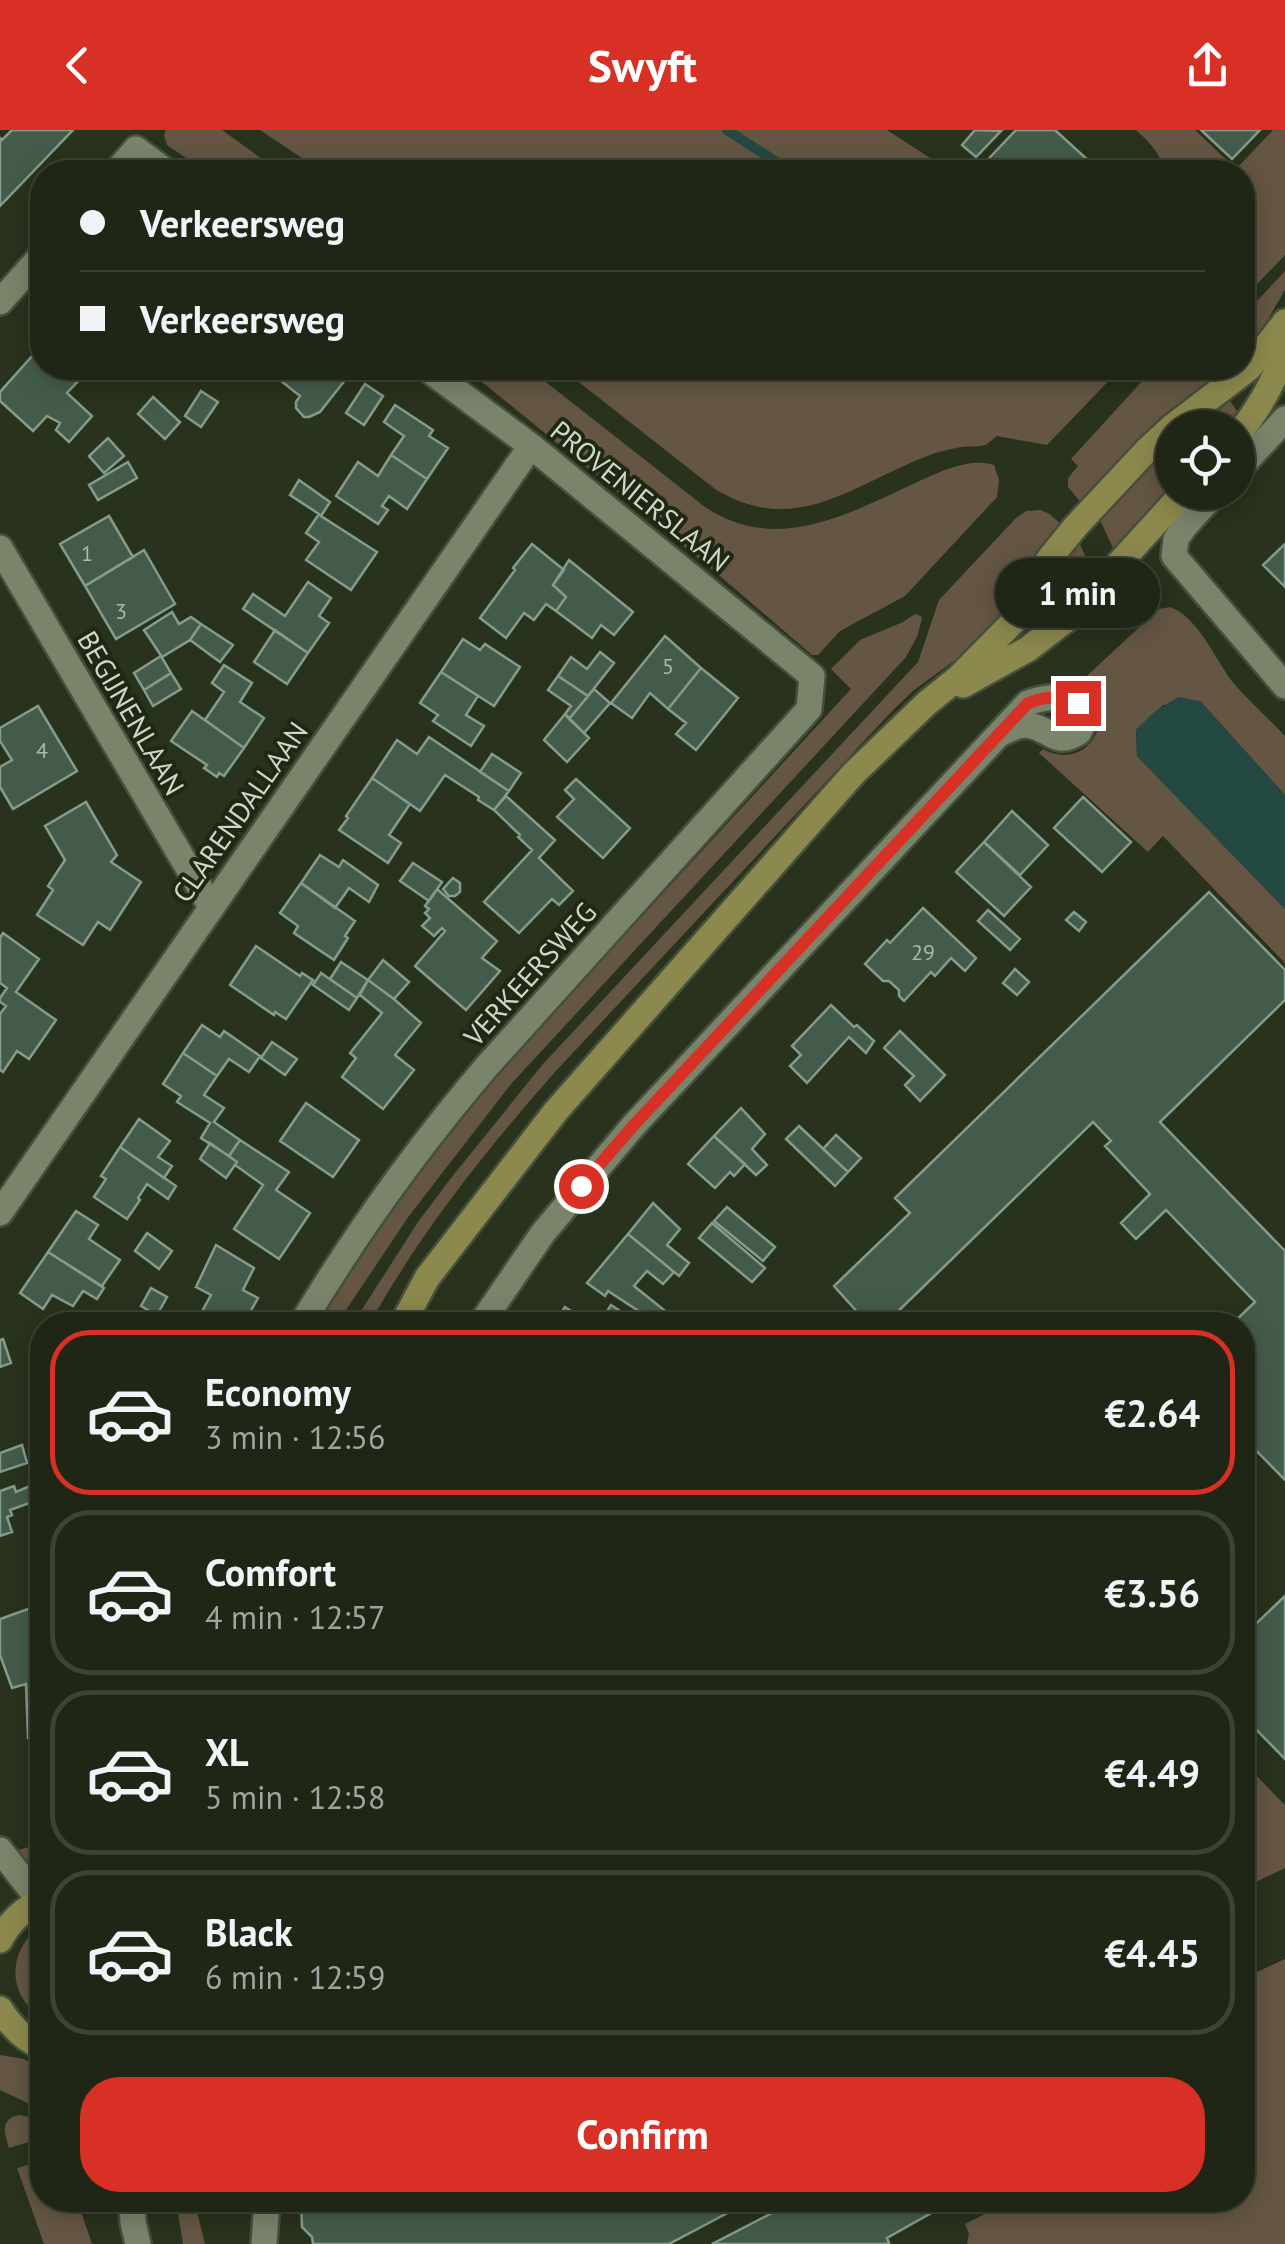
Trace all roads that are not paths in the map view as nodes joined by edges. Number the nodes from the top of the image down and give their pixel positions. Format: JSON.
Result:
{"nodes":[{"id":1,"x":126,"y":160,"type":"edge"},
{"id":2,"x":151,"y":160,"type":"edge"},
{"id":3,"x":30,"y":268,"type":"edge"},
{"id":4,"x":0,"y":302,"type":"edge"},
{"id":5,"x":1285,"y":322,"type":"edge"},
{"id":6,"x":1285,"y":350,"type":"edge"},
{"id":7,"x":1255,"y":360,"type":"edge"},
{"id":8,"x":442,"y":380,"type":"edge"},
{"id":9,"x":1233,"y":380,"type":"edge"},
{"id":10,"x":1255,"y":411,"type":"edge"},
{"id":11,"x":1285,"y":420,"type":"edge"},
{"id":12,"x":530,"y":446,"type":"junction"},
{"id":13,"x":1255,"y":452,"type":"edge"},
{"id":14,"x":1168,"y":510,"type":"edge"},
{"id":15,"x":1200,"y":510,"type":"edge"},
{"id":16,"x":0,"y":548,"type":"edge"},
{"id":17,"x":812,"y":676,"type":"joint"},
{"id":18,"x":1285,"y":686,"type":"edge"},
{"id":19,"x":927,"y":703,"type":"junction"},
{"id":20,"x":1000,"y":734,"type":"dead end"},
{"id":21,"x":211,"y":907,"type":"junction"},
{"id":22,"x":0,"y":1213,"type":"edge"},
{"id":23,"x":310,"y":1312,"type":"edge"},
{"id":24,"x":409,"y":1312,"type":"edge"},
{"id":25,"x":489,"y":1312,"type":"edge"},
{"id":26,"x":0,"y":1850,"type":"edge"},
{"id":27,"x":30,"y":1887,"type":"edge"},
{"id":28,"x":30,"y":1906,"type":"edge"},
{"id":29,"x":2,"y":1927,"type":"edge"},
{"id":30,"x":4,"y":2023,"type":"edge"},
{"id":31,"x":30,"y":2041,"type":"edge"},
{"id":32,"x":266,"y":2212,"type":"edge"},
{"id":33,"x":264,"y":2244,"type":"edge"}],
"edges":[{"from":1,"to":2,"type":"street"},
{"from":3,"to":4,"type":"street"},
{"from":5,"to":7,"type":"main road"},
{"from":6,"to":10,"type":"main road"},
{"from":8,"to":12,"type":"street","name":"PROVENIERSLAAN"},
{"from":9,"to":19,"type":"main road"},
{"from":11,"to":13,"type":"street"},
{"from":12,"to":17,"type":"street","name":"PROVENIERSLAAN"},
{"from":12,"to":21,"type":"street","name":"CLARENDALLAAN"},
{"from":14,"to":19,"type":"main road"},
{"from":15,"to":18,"type":"street"},
{"from":16,"to":21,"type":"street","name":"BEGIJNENLAAN"},
{"from":17,"to":23,"type":"street","name":"VERKEERSWEG"},
{"from":19,"to":24,"type":"main road"},
{"from":20,"to":25,"type":"street"},
{"from":21,"to":22,"type":"street","name":"CLARENDALLAAN"},
{"from":26,"to":27,"type":"street"},
{"from":28,"to":29,"type":"main road"},
{"from":30,"to":31,"type":"main road"},
{"from":32,"to":33,"type":"street"}]}
